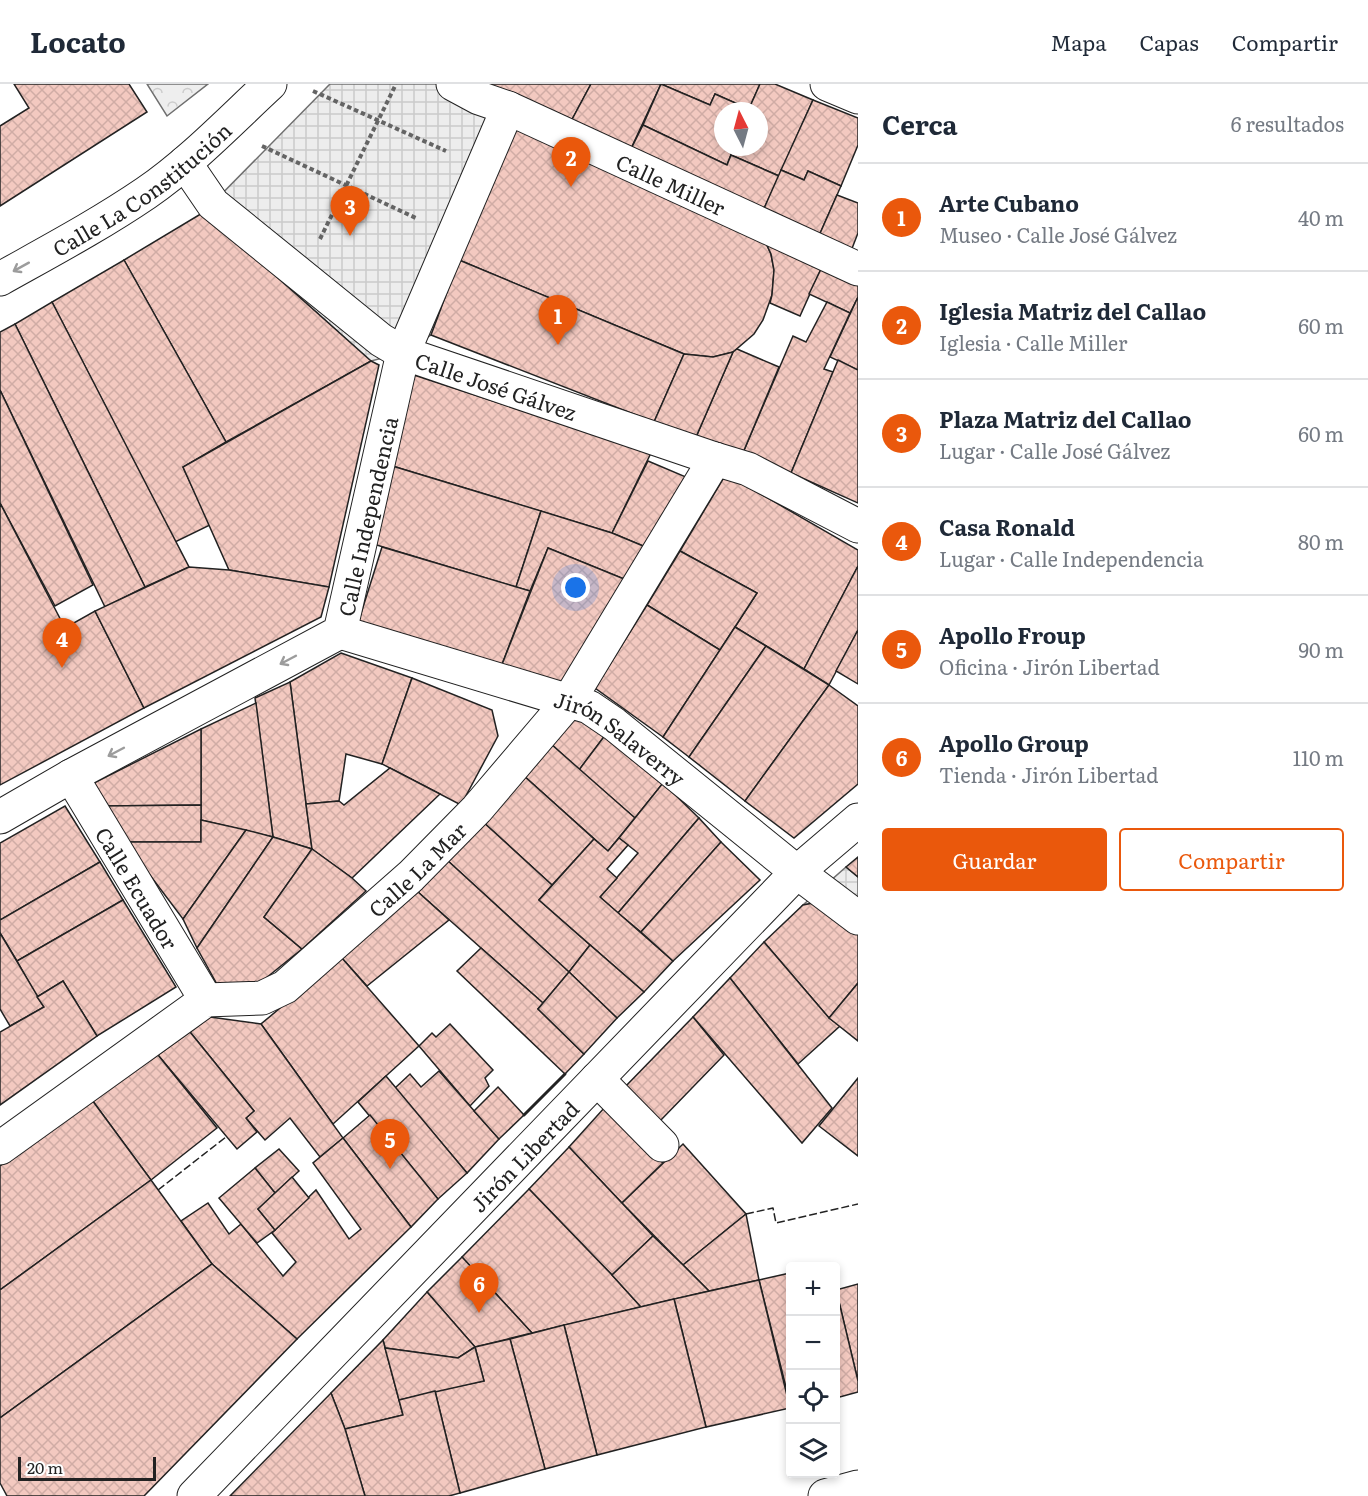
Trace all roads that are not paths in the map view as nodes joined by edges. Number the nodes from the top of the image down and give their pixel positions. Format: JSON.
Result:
{"nodes":[{"id":1,"x":270,"y":84,"type":"edge"},
{"id":2,"x":453,"y":84,"type":"edge"},
{"id":3,"x":827,"y":84,"type":"edge"},
{"id":4,"x":858,"y":97,"type":"edge"},
{"id":5,"x":508,"y":108,"type":"junction"},
{"id":6,"x":185,"y":163,"type":"junction"},
{"id":7,"x":858,"y":269,"type":"edge"},
{"id":8,"x":0,"y":279,"type":"edge"},
{"id":9,"x":403,"y":353,"type":"junction"},
{"id":10,"x":714,"y":459,"type":"junction"},
{"id":11,"x":858,"y":526,"type":"edge"},
{"id":12,"x":340,"y":632,"type":"junction"},
{"id":13,"x":568,"y":702,"type":"junction"},
{"id":14,"x":71,"y":776,"type":"junction"},
{"id":15,"x":0,"y":817,"type":"edge"},
{"id":16,"x":858,"y":820,"type":"edge"},
{"id":17,"x":797,"y":872,"type":"junction"},
{"id":18,"x":858,"y":918,"type":"edge"},
{"id":19,"x":206,"y":1000,"type":"junction"},
{"id":20,"x":597,"y":1079,"type":"junction"},
{"id":21,"x":662,"y":1145,"type":"dead end"},
{"id":22,"x":0,"y":1148,"type":"edge"},
{"id":23,"x":858,"y":1487,"type":"edge"},
{"id":24,"x":194,"y":1496,"type":"edge"},
{"id":25,"x":825,"y":1496,"type":"edge"}],
"edges":[{"from":1,"to":6,"type":"street","name":"Calle La Constitución"},
{"from":2,"to":5,"type":"street","name":"Calle Miller"},
{"from":3,"to":4,"type":"street"},
{"from":5,"to":7,"type":"street","name":"Calle Miller"},
{"from":5,"to":9,"type":"street","name":"Calle Independencia"},
{"from":6,"to":8,"type":"street","name":"Calle La Constitución","one_way":true},
{"from":6,"to":9,"type":"street","name":"Calle José Gálvez"},
{"from":9,"to":10,"type":"street","name":"Calle José Gálvez"},
{"from":9,"to":12,"type":"street","name":"Calle Independencia"},
{"from":10,"to":11,"type":"street","name":"Calle José Gálvez"},
{"from":10,"to":13,"type":"street","name":"Calle La Mar"},
{"from":12,"to":13,"type":"street","name":"Jirón Salaverry"},
{"from":12,"to":14,"type":"street","name":"Calle Independencia","one_way":true},
{"from":13,"to":17,"type":"street","name":"Jirón Salaverry"},
{"from":13,"to":19,"type":"street","name":"Calle La Mar"},
{"from":14,"to":15,"type":"street","name":"Calle Independencia"},
{"from":14,"to":19,"type":"street","name":"Calle Ecuador"},
{"from":16,"to":17,"type":"street","name":"Jirón Libertad"},
{"from":17,"to":18,"type":"street","name":"Jirón Salaverry"},
{"from":17,"to":20,"type":"street","name":"Jirón Libertad"},
{"from":19,"to":22,"type":"street"},
{"from":20,"to":21,"type":"street"},
{"from":20,"to":24,"type":"street","name":"Jirón Libertad"},
{"from":23,"to":25,"type":"street"}]}
